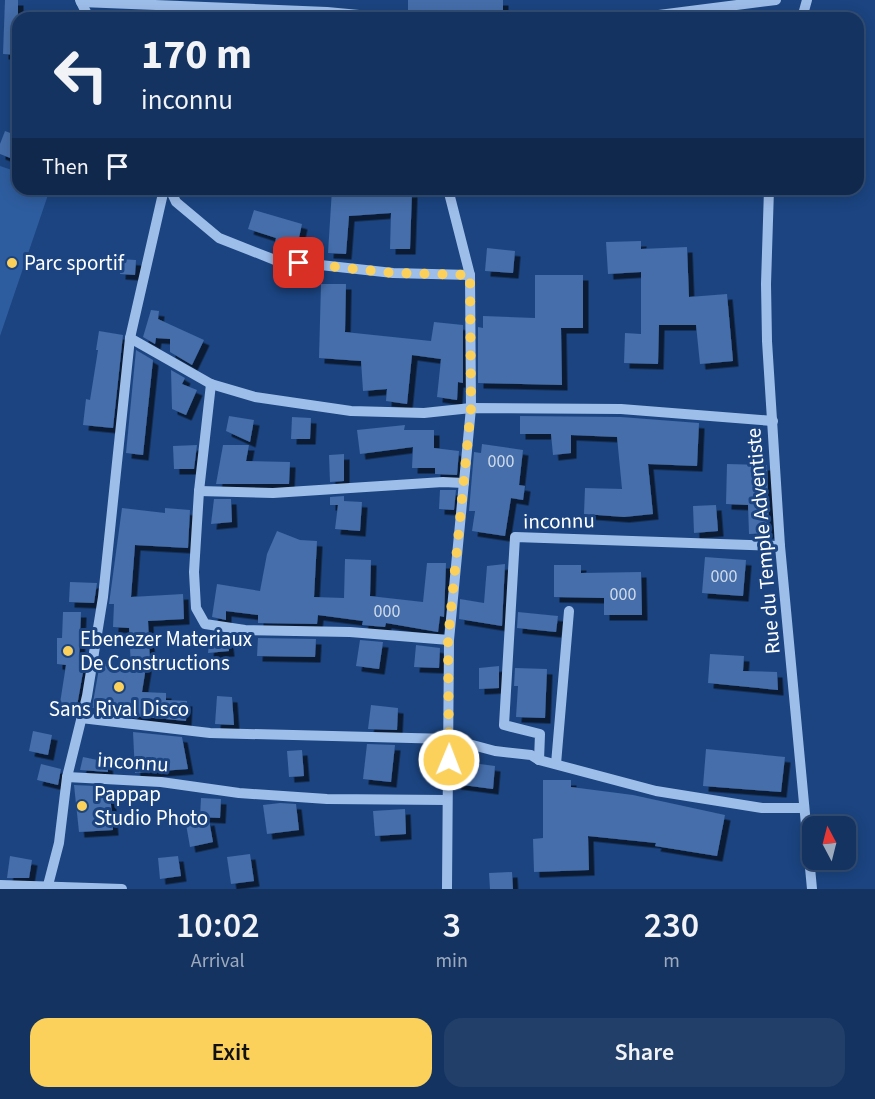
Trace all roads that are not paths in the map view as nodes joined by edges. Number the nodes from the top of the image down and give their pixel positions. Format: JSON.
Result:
{"nodes":[{"id":1,"x":776,"y":0,"type":"edge"},
{"id":2,"x":81,"y":1,"type":"edge"},
{"id":3,"x":327,"y":12,"type":"edge"},
{"id":4,"x":682,"y":12,"type":"edge"},
{"id":5,"x":163,"y":195,"type":"edge"},
{"id":6,"x":173,"y":195,"type":"edge"},
{"id":7,"x":450,"y":195,"type":"edge"},
{"id":8,"x":769,"y":195,"type":"edge"},
{"id":9,"x":470,"y":275,"type":"junction"},
{"id":10,"x":130,"y":338,"type":"junction"},
{"id":11,"x":212,"y":384,"type":"junction"},
{"id":12,"x":471,"y":408,"type":"junction"},
{"id":13,"x":773,"y":422,"type":"junction"},
{"id":14,"x":464,"y":483,"type":"junction"},
{"id":15,"x":199,"y":491,"type":"junction"},
{"id":16,"x":780,"y":546,"type":"junction"},
{"id":17,"x":569,"y":611,"type":"dead end"},
{"id":18,"x":448,"y":640,"type":"junction"},
{"id":19,"x":81,"y":718,"type":"junction"},
{"id":20,"x":450,"y":739,"type":"junction"},
{"id":21,"x":539,"y":760,"type":"junction"},
{"id":22,"x":556,"y":764,"type":"junction"},
{"id":23,"x":67,"y":777,"type":"junction"},
{"id":24,"x":447,"y":800,"type":"junction"},
{"id":25,"x":804,"y":808,"type":"junction"},
{"id":26,"x":0,"y":885,"type":"edge"},
{"id":27,"x":48,"y":888,"type":"edge"},
{"id":28,"x":122,"y":889,"type":"edge"},
{"id":29,"x":447,"y":889,"type":"edge"},
{"id":30,"x":813,"y":889,"type":"edge"}],
"edges":[{"from":1,"to":4,"type":"street"},
{"from":2,"to":3,"type":"street"},
{"from":5,"to":10,"type":"street","name":"inconnu"},
{"from":6,"to":9,"type":"street"},
{"from":7,"to":9,"type":"street"},
{"from":8,"to":13,"type":"street","name":"Rue du Temple Adventiste"},
{"from":9,"to":12,"type":"street"},
{"from":10,"to":11,"type":"street"},
{"from":10,"to":19,"type":"street","name":"inconnu"},
{"from":11,"to":12,"type":"street"},
{"from":11,"to":15,"type":"street"},
{"from":12,"to":13,"type":"street"},
{"from":12,"to":14,"type":"street"},
{"from":13,"to":16,"type":"street","name":"Rue du Temple Adventiste"},
{"from":14,"to":15,"type":"street"},
{"from":14,"to":18,"type":"street"},
{"from":15,"to":18,"type":"street"},
{"from":16,"to":21,"type":"street","name":"inconnu"},
{"from":16,"to":25,"type":"street","name":"Rue du Temple Adventiste"},
{"from":17,"to":22,"type":"street"},
{"from":18,"to":20,"type":"street"},
{"from":19,"to":20,"type":"street","name":"inconnu"},
{"from":19,"to":23,"type":"street","name":"inconnu"},
{"from":20,"to":21,"type":"street","name":"inconnu"},
{"from":20,"to":24,"type":"street"},
{"from":21,"to":22,"type":"street","name":"inconnu"},
{"from":22,"to":25,"type":"street","name":"inconnu"},
{"from":23,"to":24,"type":"street","name":"inconnu"},
{"from":23,"to":27,"type":"street","name":"inconnu"},
{"from":24,"to":29,"type":"street"},
{"from":25,"to":30,"type":"street","name":"Rue du Temple Adventiste"},
{"from":26,"to":27,"type":"street"},
{"from":27,"to":28,"type":"street"}]}
